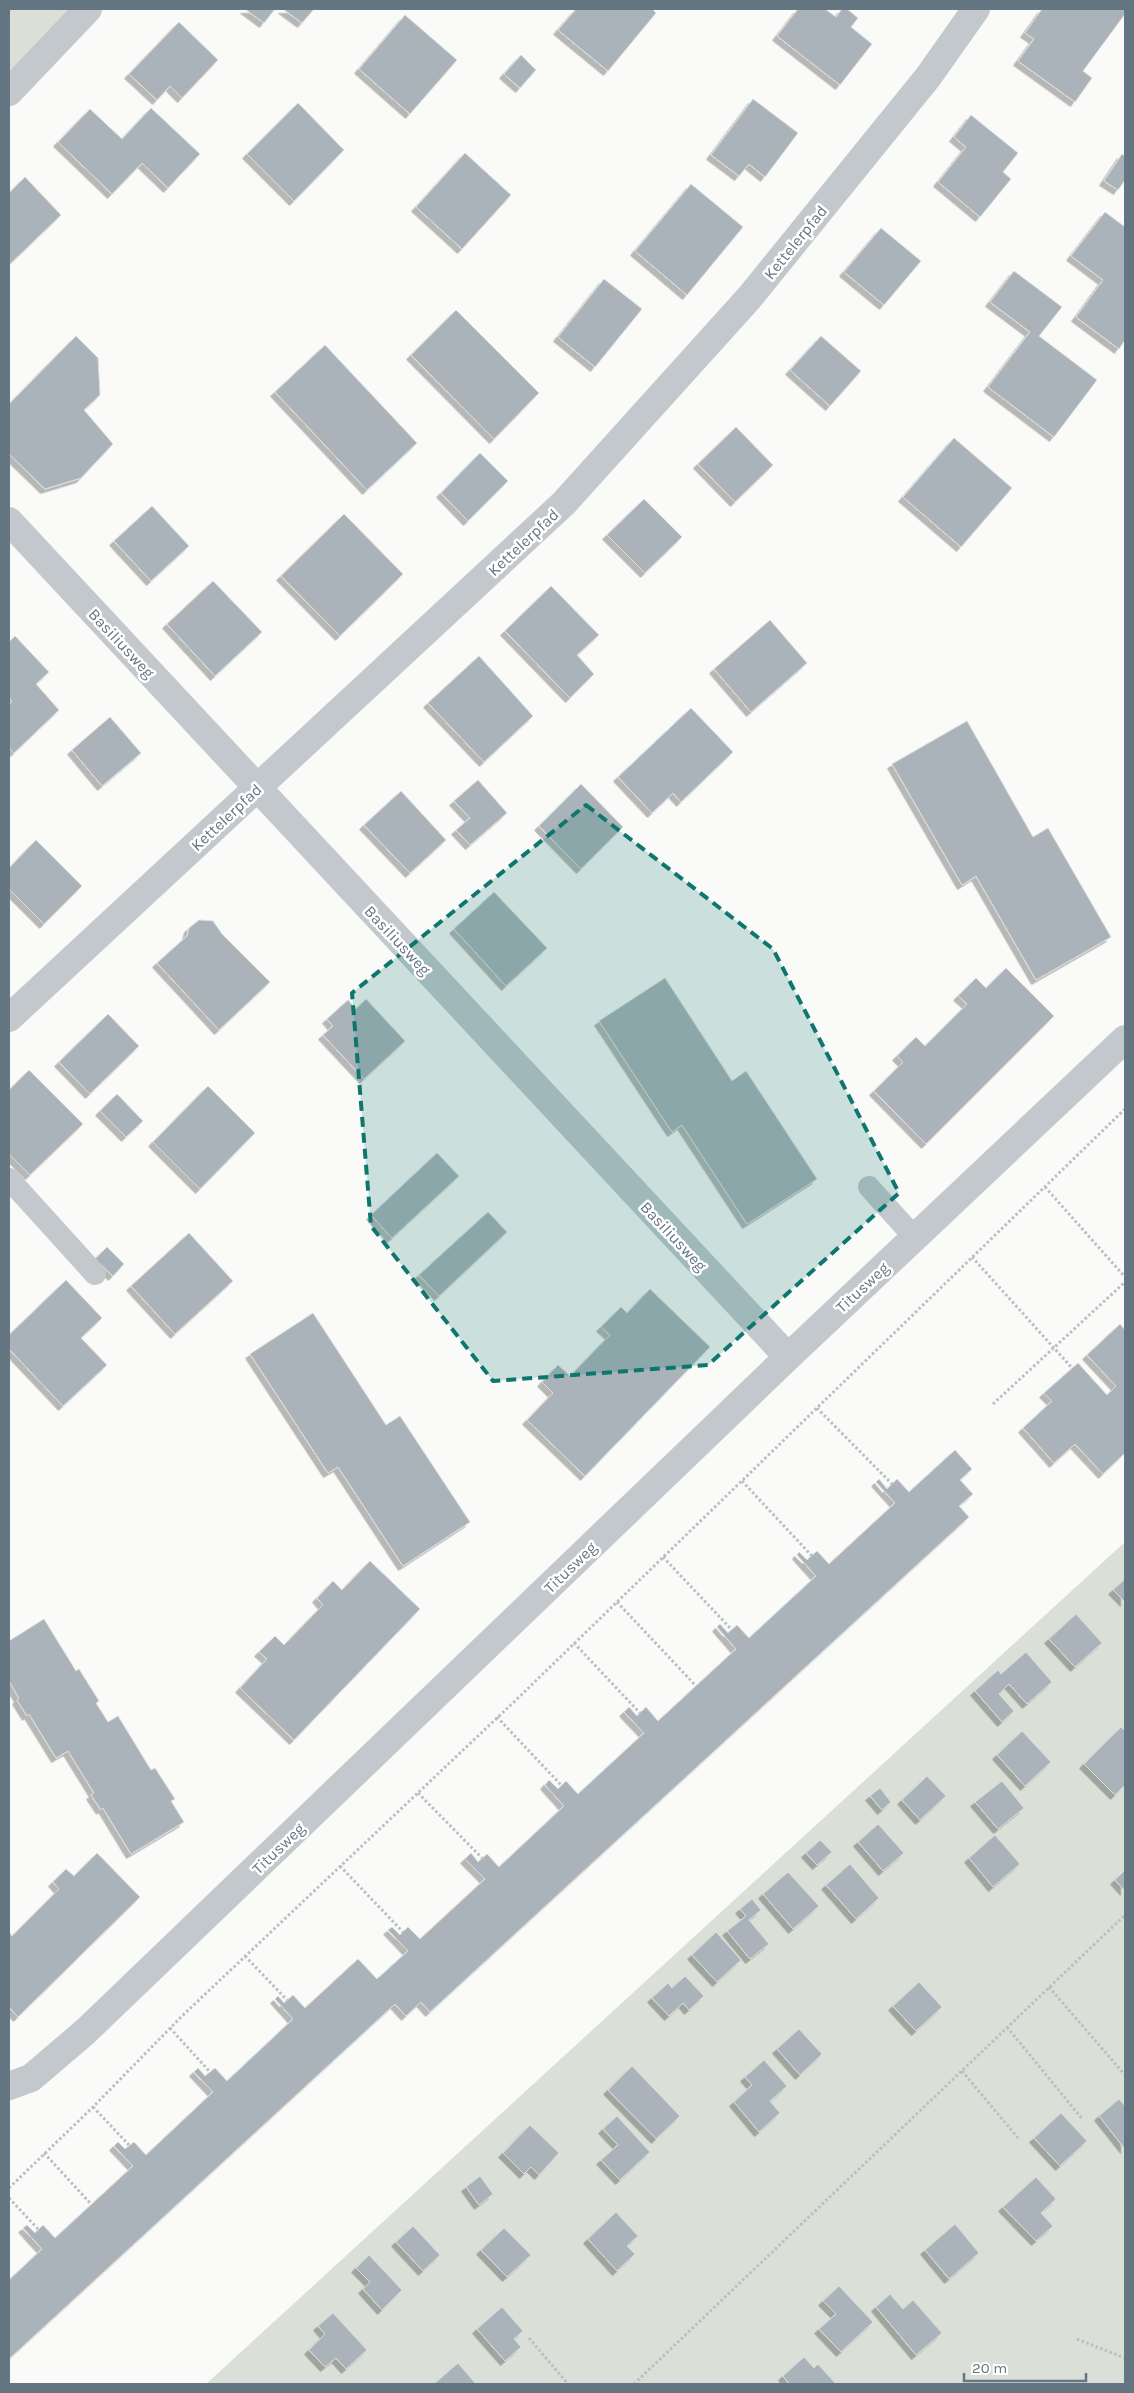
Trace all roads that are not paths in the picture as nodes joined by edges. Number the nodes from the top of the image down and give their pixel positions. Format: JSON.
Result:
{"nodes":[{"id":1,"x":88,"y":9,"type":"edge"},
{"id":2,"x":976,"y":9,"type":"edge"},
{"id":3,"x":9,"y":92,"type":"edge"},
{"id":4,"x":9,"y":521,"type":"edge"},
{"id":5,"x":257,"y":788,"type":"junction"},
{"id":6,"x":9,"y":1018,"type":"edge"},
{"id":7,"x":1125,"y":1039,"type":"edge"},
{"id":8,"x":9,"y":1179,"type":"edge"},
{"id":9,"x":869,"y":1187,"type":"dead end"},
{"id":10,"x":915,"y":1238,"type":"junction"},
{"id":11,"x":95,"y":1274,"type":"dead end"},
{"id":12,"x":788,"y":1358,"type":"junction"},
{"id":13,"x":9,"y":2086,"type":"edge"}],
"edges":[{"from":1,"to":3,"type":"street"},
{"from":2,"to":5,"type":"street","name":"Kettelerpfad"},
{"from":4,"to":5,"type":"street","name":"Basiliusweg"},
{"from":5,"to":6,"type":"street","name":"Kettelerpfad"},
{"from":5,"to":12,"type":"street","name":"Basiliusweg"},
{"from":7,"to":10,"type":"street","name":"Titusweg"},
{"from":8,"to":11,"type":"lane"},
{"from":9,"to":10,"type":"lane"},
{"from":10,"to":12,"type":"street","name":"Titusweg"},
{"from":12,"to":13,"type":"street","name":"Titusweg"}]}
